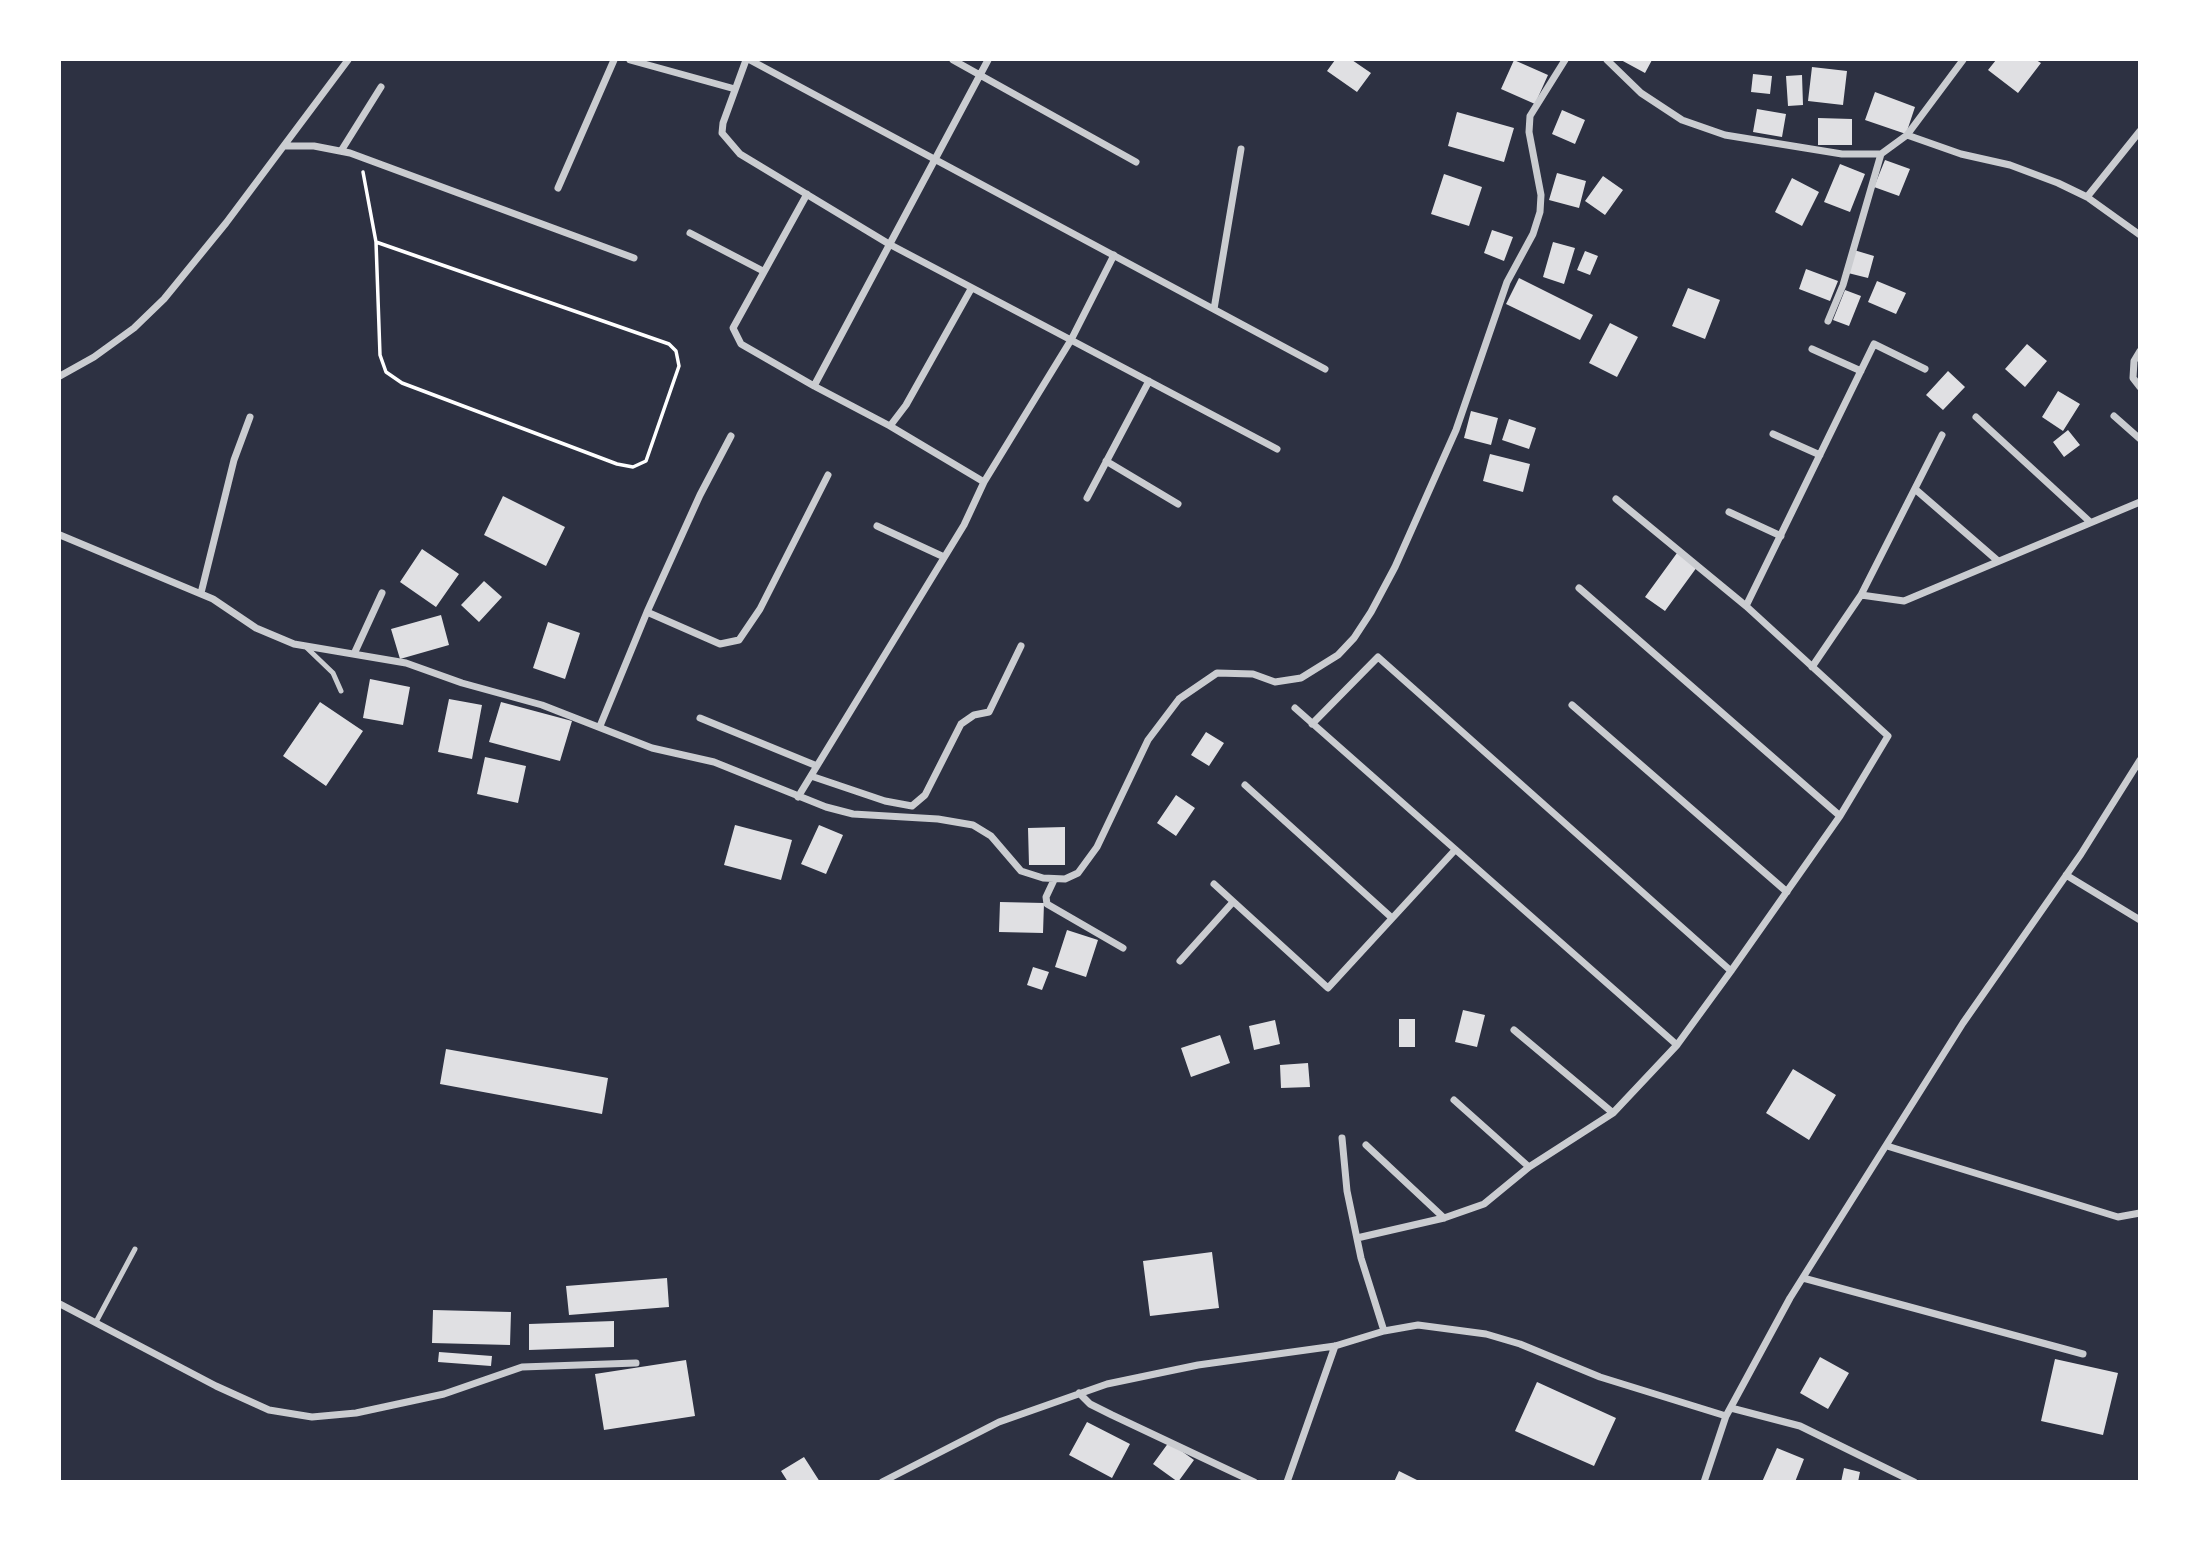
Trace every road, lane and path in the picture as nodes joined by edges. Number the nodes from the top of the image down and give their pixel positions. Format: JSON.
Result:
{"nodes":[{"id":1,"x":348,"y":60,"type":"edge"},
{"id":2,"x":614,"y":60,"type":"edge"},
{"id":3,"x":630,"y":60,"type":"edge"},
{"id":4,"x":748,"y":60,"type":"edge"},
{"id":5,"x":953,"y":60,"type":"edge"},
{"id":6,"x":988,"y":60,"type":"edge"},
{"id":7,"x":1565,"y":60,"type":"edge"},
{"id":8,"x":1607,"y":60,"type":"edge"},
{"id":9,"x":1963,"y":60,"type":"edge"},
{"id":10,"x":980,"y":74,"type":"junction"},
{"id":11,"x":381,"y":87,"type":"dead end"},
{"id":12,"x":735,"y":89,"type":"junction"},
{"id":13,"x":2140,"y":131,"type":"edge"},
{"id":14,"x":1907,"y":135,"type":"junction"},
{"id":15,"x":284,"y":146,"type":"junction"},
{"id":16,"x":1241,"y":149,"type":"dead end"},
{"id":17,"x":341,"y":151,"type":"junction"},
{"id":18,"x":1881,"y":154,"type":"junction"},
{"id":19,"x":361,"y":159,"type":"junction"},
{"id":20,"x":935,"y":159,"type":"junction"},
{"id":21,"x":1136,"y":162,"type":"dead end"},
{"id":22,"x":558,"y":188,"type":"dead end"},
{"id":23,"x":807,"y":194,"type":"junction"},
{"id":24,"x":2087,"y":197,"type":"junction"},
{"id":25,"x":690,"y":233,"type":"dead end"},
{"id":26,"x":2140,"y":235,"type":"edge"},
{"id":27,"x":376,"y":242,"type":"junction"},
{"id":28,"x":888,"y":243,"type":"junction"},
{"id":29,"x":1114,"y":255,"type":"junction"},
{"id":30,"x":634,"y":258,"type":"dead end"},
{"id":31,"x":763,"y":271,"type":"junction"},
{"id":32,"x":971,"y":289,"type":"junction"},
{"id":33,"x":1214,"y":309,"type":"junction"},
{"id":34,"x":1828,"y":321,"type":"dead end"},
{"id":35,"x":1071,"y":340,"type":"junction"},
{"id":36,"x":1812,"y":349,"type":"dead end"},
{"id":37,"x":2140,"y":351,"type":"edge"},
{"id":38,"x":1325,"y":369,"type":"dead end"},
{"id":39,"x":1925,"y":369,"type":"dead end"},
{"id":40,"x":1861,"y":371,"type":"junction"},
{"id":41,"x":60,"y":376,"type":"edge"},
{"id":42,"x":1149,"y":381,"type":"junction"},
{"id":43,"x":814,"y":386,"type":"junction"},
{"id":44,"x":2140,"y":387,"type":"edge"},
{"id":45,"x":2114,"y":416,"type":"dead end"},
{"id":46,"x":250,"y":417,"type":"dead end"},
{"id":47,"x":1976,"y":417,"type":"dead end"},
{"id":48,"x":890,"y":426,"type":"junction"},
{"id":49,"x":1773,"y":434,"type":"dead end"},
{"id":50,"x":1942,"y":435,"type":"dead end"},
{"id":51,"x":732,"y":436,"type":"dead end"},
{"id":52,"x":2140,"y":439,"type":"edge"},
{"id":53,"x":1277,"y":449,"type":"dead end"},
{"id":54,"x":1820,"y":455,"type":"junction"},
{"id":55,"x":1106,"y":461,"type":"junction"},
{"id":56,"x":828,"y":475,"type":"dead end"},
{"id":57,"x":984,"y":482,"type":"junction"},
{"id":58,"x":1914,"y":489,"type":"junction"},
{"id":59,"x":1087,"y":498,"type":"dead end"},
{"id":60,"x":1616,"y":499,"type":"dead end"},
{"id":61,"x":2140,"y":502,"type":"edge"},
{"id":62,"x":1178,"y":504,"type":"dead end"},
{"id":63,"x":1729,"y":513,"type":"dead end"},
{"id":64,"x":2089,"y":520,"type":"junction"},
{"id":65,"x":877,"y":526,"type":"dead end"},
{"id":66,"x":60,"y":535,"type":"edge"},
{"id":67,"x":1781,"y":536,"type":"junction"},
{"id":68,"x":944,"y":557,"type":"junction"},
{"id":69,"x":1998,"y":561,"type":"junction"},
{"id":70,"x":1579,"y":588,"type":"dead end"},
{"id":71,"x":201,"y":593,"type":"junction"},
{"id":72,"x":383,"y":593,"type":"dead end"},
{"id":73,"x":1861,"y":595,"type":"junction"},
{"id":74,"x":1746,"y":606,"type":"junction"},
{"id":75,"x":646,"y":612,"type":"junction"},
{"id":76,"x":1021,"y":646,"type":"dead end"},
{"id":77,"x":307,"y":649,"type":"junction"},
{"id":78,"x":354,"y":653,"type":"junction"},
{"id":79,"x":1812,"y":667,"type":"junction"},
{"id":80,"x":341,"y":691,"type":"dead end"},
{"id":81,"x":1572,"y":705,"type":"dead end"},
{"id":82,"x":1295,"y":708,"type":"dead end"},
{"id":83,"x":700,"y":718,"type":"dead end"},
{"id":84,"x":1312,"y":724,"type":"junction"},
{"id":85,"x":600,"y":726,"type":"junction"},
{"id":86,"x":2140,"y":760,"type":"edge"},
{"id":87,"x":817,"y":766,"type":"junction"},
{"id":88,"x":811,"y":776,"type":"junction"},
{"id":89,"x":1245,"y":785,"type":"dead end"},
{"id":90,"x":798,"y":797,"type":"junction"},
{"id":91,"x":1840,"y":816,"type":"junction"},
{"id":92,"x":1455,"y":850,"type":"junction"},
{"id":93,"x":2066,"y":875,"type":"junction"},
{"id":94,"x":1054,"y":880,"type":"junction"},
{"id":95,"x":1214,"y":884,"type":"dead end"},
{"id":96,"x":1787,"y":892,"type":"junction"},
{"id":97,"x":1233,"y":902,"type":"junction"},
{"id":98,"x":1392,"y":918,"type":"junction"},
{"id":99,"x":2140,"y":920,"type":"edge"},
{"id":100,"x":1123,"y":948,"type":"dead end"},
{"id":101,"x":1180,"y":961,"type":"dead end"},
{"id":102,"x":1731,"y":971,"type":"junction"},
{"id":103,"x":1514,"y":1030,"type":"dead end"},
{"id":104,"x":1677,"y":1045,"type":"junction"},
{"id":105,"x":1454,"y":1100,"type":"dead end"},
{"id":106,"x":1614,"y":1113,"type":"junction"},
{"id":107,"x":1342,"y":1138,"type":"dead end"},
{"id":108,"x":1366,"y":1145,"type":"dead end"},
{"id":109,"x":1887,"y":1146,"type":"junction"},
{"id":110,"x":1529,"y":1167,"type":"junction"},
{"id":111,"x":2140,"y":1213,"type":"edge"},
{"id":112,"x":1444,"y":1217,"type":"junction"},
{"id":113,"x":1357,"y":1238,"type":"junction"},
{"id":114,"x":135,"y":1249,"type":"dead end"},
{"id":115,"x":1803,"y":1278,"type":"junction"},
{"id":116,"x":60,"y":1304,"type":"edge"},
{"id":117,"x":96,"y":1322,"type":"junction"},
{"id":118,"x":1384,"y":1331,"type":"junction"},
{"id":119,"x":1335,"y":1346,"type":"junction"},
{"id":120,"x":2083,"y":1353,"type":"dead end"},
{"id":121,"x":635,"y":1363,"type":"dead end"},
{"id":122,"x":1079,"y":1393,"type":"junction"},
{"id":123,"x":1731,"y":1408,"type":"junction"},
{"id":124,"x":1726,"y":1416,"type":"junction"},
{"id":125,"x":882,"y":1482,"type":"edge"},
{"id":126,"x":1254,"y":1482,"type":"edge"},
{"id":127,"x":1287,"y":1482,"type":"edge"},
{"id":128,"x":1704,"y":1482,"type":"edge"},
{"id":129,"x":1913,"y":1482,"type":"edge"}],
"edges":[{"from":1,"to":15,"type":"street"},
{"from":2,"to":22,"type":"street"},
{"from":3,"to":12,"type":"street"},
{"from":4,"to":12,"type":"street"},
{"from":4,"to":20,"type":"street"},
{"from":5,"to":10,"type":"street"},
{"from":6,"to":10,"type":"street"},
{"from":7,"to":94,"type":"street"},
{"from":8,"to":18,"type":"street"},
{"from":9,"to":14,"type":"street"},
{"from":10,"to":20,"type":"street"},
{"from":10,"to":21,"type":"street"},
{"from":11,"to":17,"type":"street"},
{"from":12,"to":23,"type":"street"},
{"from":13,"to":24,"type":"street"},
{"from":14,"to":18,"type":"street"},
{"from":14,"to":24,"type":"street"},
{"from":15,"to":17,"type":"street"},
{"from":15,"to":41,"type":"street"},
{"from":16,"to":33,"type":"street"},
{"from":17,"to":19,"type":"street"},
{"from":18,"to":34,"type":"street"},
{"from":19,"to":27,"type":"path"},
{"from":19,"to":30,"type":"street"},
{"from":20,"to":28,"type":"street"},
{"from":20,"to":29,"type":"street"},
{"from":23,"to":28,"type":"street"},
{"from":23,"to":31,"type":"street"},
{"from":24,"to":26,"type":"street"},
{"from":25,"to":31,"type":"street"},
{"from":27,"to":27,"type":"path"},
{"from":28,"to":32,"type":"street"},
{"from":28,"to":43,"type":"street"},
{"from":29,"to":33,"type":"street"},
{"from":29,"to":35,"type":"street"},
{"from":31,"to":43,"type":"street"},
{"from":32,"to":35,"type":"street"},
{"from":32,"to":48,"type":"street"},
{"from":33,"to":38,"type":"street"},
{"from":35,"to":42,"type":"street"},
{"from":35,"to":57,"type":"street"},
{"from":36,"to":40,"type":"street"},
{"from":37,"to":44,"type":"street"},
{"from":39,"to":40,"type":"street"},
{"from":40,"to":54,"type":"street"},
{"from":42,"to":53,"type":"street"},
{"from":42,"to":55,"type":"street"},
{"from":43,"to":48,"type":"street"},
{"from":45,"to":52,"type":"street"},
{"from":46,"to":71,"type":"street"},
{"from":47,"to":64,"type":"street"},
{"from":48,"to":57,"type":"street"},
{"from":49,"to":54,"type":"street"},
{"from":50,"to":58,"type":"street"},
{"from":51,"to":75,"type":"street"},
{"from":54,"to":67,"type":"street"},
{"from":55,"to":59,"type":"street"},
{"from":55,"to":62,"type":"street"},
{"from":56,"to":75,"type":"street"},
{"from":57,"to":68,"type":"street"},
{"from":58,"to":69,"type":"street"},
{"from":58,"to":73,"type":"street"},
{"from":60,"to":74,"type":"street"},
{"from":61,"to":64,"type":"street"},
{"from":63,"to":67,"type":"street"},
{"from":64,"to":69,"type":"street"},
{"from":65,"to":68,"type":"street"},
{"from":66,"to":71,"type":"street"},
{"from":67,"to":74,"type":"street"},
{"from":68,"to":87,"type":"street"},
{"from":69,"to":73,"type":"street"},
{"from":70,"to":91,"type":"street"},
{"from":71,"to":77,"type":"street"},
{"from":72,"to":78,"type":"street"},
{"from":73,"to":79,"type":"street"},
{"from":74,"to":79,"type":"street"},
{"from":75,"to":85,"type":"street"},
{"from":76,"to":88,"type":"street"},
{"from":77,"to":78,"type":"street"},
{"from":77,"to":80,"type":"lane"},
{"from":78,"to":85,"type":"street"},
{"from":79,"to":91,"type":"street"},
{"from":81,"to":96,"type":"street"},
{"from":82,"to":84,"type":"street"},
{"from":83,"to":87,"type":"street"},
{"from":84,"to":92,"type":"street"},
{"from":84,"to":102,"type":"street"},
{"from":85,"to":90,"type":"street"},
{"from":86,"to":93,"type":"street"},
{"from":87,"to":88,"type":"street"},
{"from":88,"to":90,"type":"street"},
{"from":89,"to":98,"type":"street"},
{"from":90,"to":94,"type":"street"},
{"from":91,"to":96,"type":"street"},
{"from":92,"to":98,"type":"street"},
{"from":92,"to":104,"type":"street"},
{"from":93,"to":99,"type":"street"},
{"from":93,"to":109,"type":"street"},
{"from":94,"to":100,"type":"street"},
{"from":95,"to":97,"type":"street"},
{"from":96,"to":102,"type":"street"},
{"from":97,"to":98,"type":"street"},
{"from":97,"to":101,"type":"street"},
{"from":102,"to":104,"type":"street"},
{"from":103,"to":106,"type":"street"},
{"from":104,"to":106,"type":"street"},
{"from":105,"to":110,"type":"street"},
{"from":106,"to":110,"type":"street"},
{"from":107,"to":113,"type":"street"},
{"from":108,"to":112,"type":"street"},
{"from":109,"to":111,"type":"street"},
{"from":109,"to":115,"type":"street"},
{"from":110,"to":112,"type":"street"},
{"from":112,"to":113,"type":"street"},
{"from":113,"to":118,"type":"street"},
{"from":114,"to":117,"type":"lane"},
{"from":115,"to":120,"type":"street"},
{"from":115,"to":123,"type":"street"},
{"from":116,"to":117,"type":"street"},
{"from":117,"to":121,"type":"street"},
{"from":118,"to":119,"type":"street"},
{"from":118,"to":124,"type":"street"},
{"from":119,"to":122,"type":"street"},
{"from":119,"to":127,"type":"street"},
{"from":122,"to":125,"type":"street"},
{"from":122,"to":126,"type":"street"},
{"from":123,"to":124,"type":"street"},
{"from":123,"to":129,"type":"street"},
{"from":124,"to":128,"type":"street"}]}
